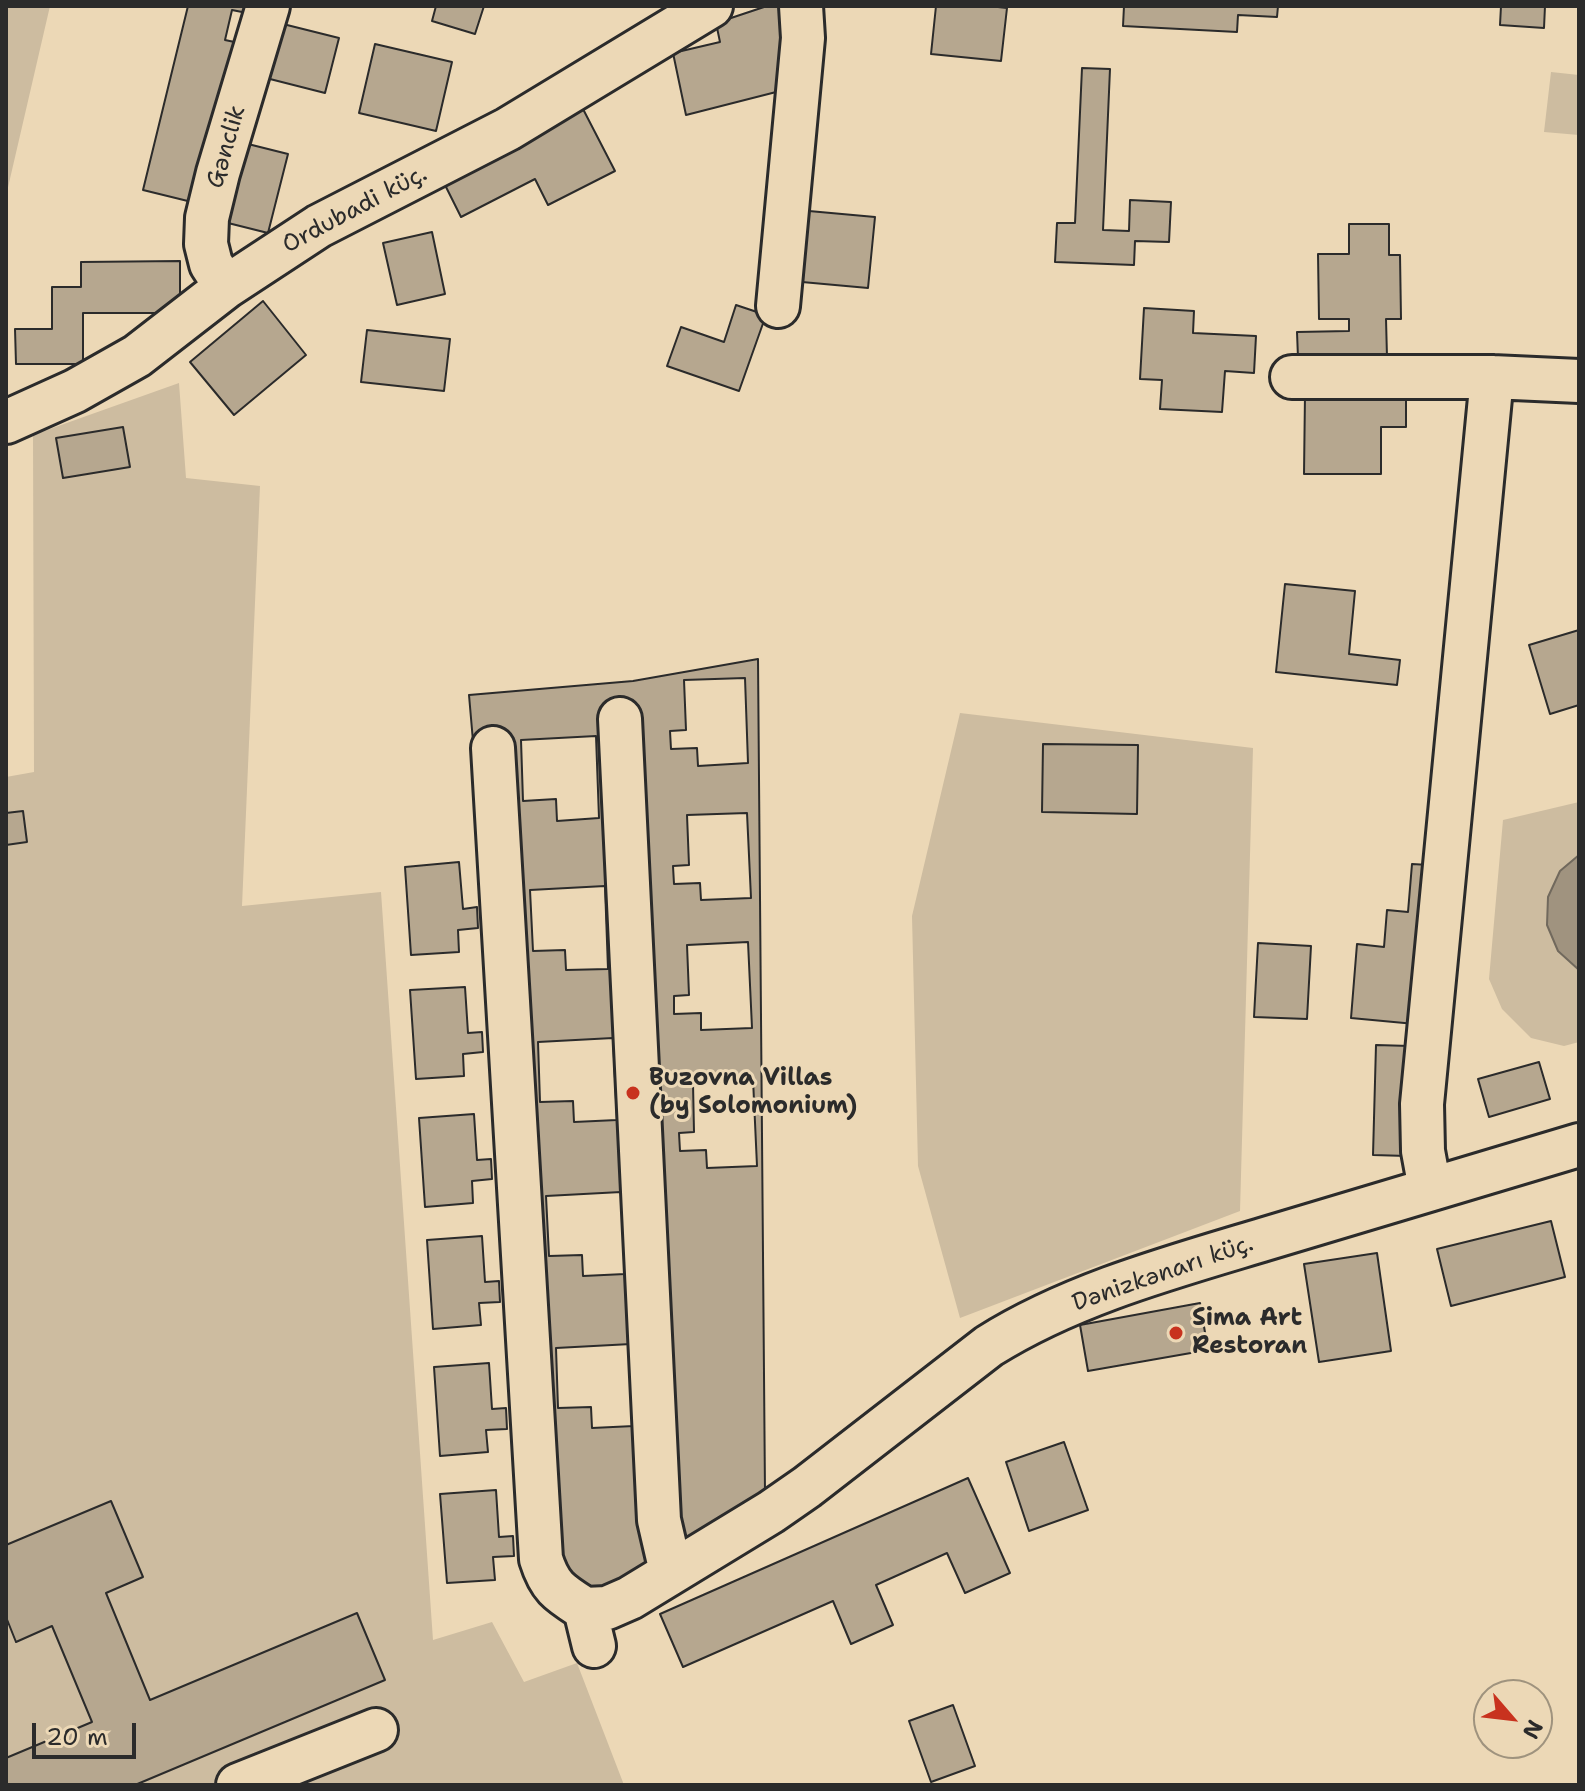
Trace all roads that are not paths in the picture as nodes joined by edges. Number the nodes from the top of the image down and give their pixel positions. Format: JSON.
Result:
{"nodes":[{"id":1,"x":268,"y":6,"type":"edge"},
{"id":2,"x":711,"y":6,"type":"edge"},
{"id":3,"x":801,"y":6,"type":"edge"},
{"id":4,"x":226,"y":287,"type":"junction"},
{"id":5,"x":778,"y":306,"type":"dead end"},
{"id":6,"x":1292,"y":377,"type":"dead end"},
{"id":7,"x":1492,"y":377,"type":"junction"},
{"id":8,"x":1579,"y":381,"type":"edge"},
{"id":9,"x":6,"y":422,"type":"edge"},
{"id":10,"x":620,"y":719,"type":"dead end"},
{"id":11,"x":493,"y":748,"type":"dead end"},
{"id":12,"x":1579,"y":1145,"type":"edge"},
{"id":13,"x":1430,"y":1189,"type":"junction"},
{"id":14,"x":671,"y":1572,"type":"junction"},
{"id":15,"x":376,"y":1730,"type":"dead end"},
{"id":16,"x":238,"y":1785,"type":"edge"}],
"edges":[{"from":1,"to":4,"type":"street","name":"Gənclik"},
{"from":2,"to":4,"type":"street","name":"Ordubadi küç."},
{"from":3,"to":5,"type":"street"},
{"from":4,"to":9,"type":"street","name":"Ordubadi küç."},
{"from":6,"to":7,"type":"street"},
{"from":7,"to":8,"type":"street"},
{"from":7,"to":13,"type":"street"},
{"from":10,"to":14,"type":"street"},
{"from":11,"to":14,"type":"street","name":"Dənizkənarı küç."},
{"from":12,"to":13,"type":"street","name":"Dənizkənarı küç."},
{"from":13,"to":14,"type":"street","name":"Dənizkənarı küç."},
{"from":15,"to":16,"type":"street"}]}
